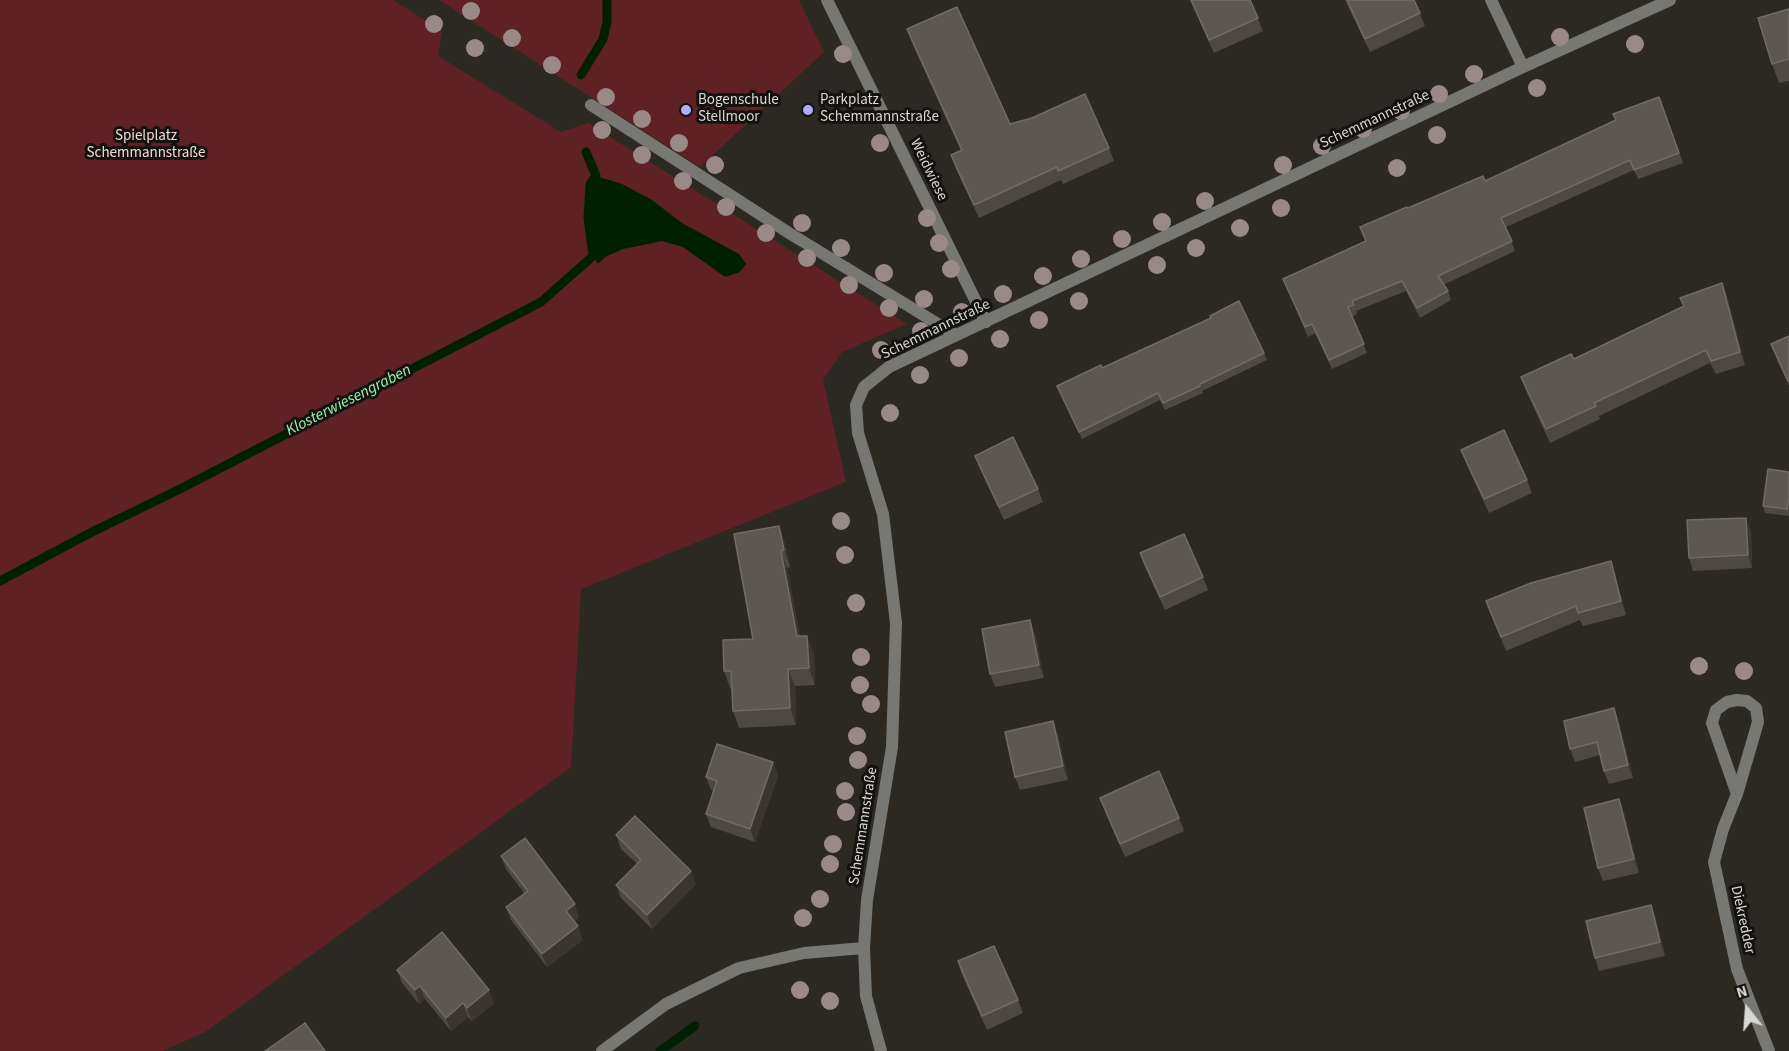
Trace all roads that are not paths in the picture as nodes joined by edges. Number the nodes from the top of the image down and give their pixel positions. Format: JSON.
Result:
{"nodes":[{"id":1,"x":827,"y":0,"type":"edge"},
{"id":2,"x":1491,"y":0,"type":"edge"},
{"id":3,"x":1670,"y":0,"type":"edge"},
{"id":4,"x":1523,"y":67,"type":"junction"},
{"id":5,"x":591,"y":105,"type":"dead end"},
{"id":6,"x":986,"y":322,"type":"junction"},
{"id":7,"x":956,"y":335,"type":"junction"},
{"id":8,"x":1737,"y":794,"type":"junction"},
{"id":9,"x":864,"y":948,"type":"junction"},
{"id":10,"x":602,"y":1051,"type":"edge"},
{"id":11,"x":881,"y":1051,"type":"edge"},
{"id":12,"x":1769,"y":1051,"type":"edge"}],
"edges":[{"from":1,"to":6,"type":"street","name":"Weidwiese"},
{"from":2,"to":4,"type":"street"},
{"from":3,"to":4,"type":"street","name":"Schemmannstraße"},
{"from":4,"to":6,"type":"street","name":"Schemmannstraße"},
{"from":5,"to":7,"type":"street"},
{"from":6,"to":7,"type":"street","name":"Schemmannstraße"},
{"from":7,"to":9,"type":"street","name":"Schemmannstraße"},
{"from":8,"to":8,"type":"street","name":"Diekredder"},
{"from":8,"to":12,"type":"street","name":"Diekredder"},
{"from":9,"to":10,"type":"street"},
{"from":9,"to":11,"type":"street","name":"Schemmannstraße"}]}
